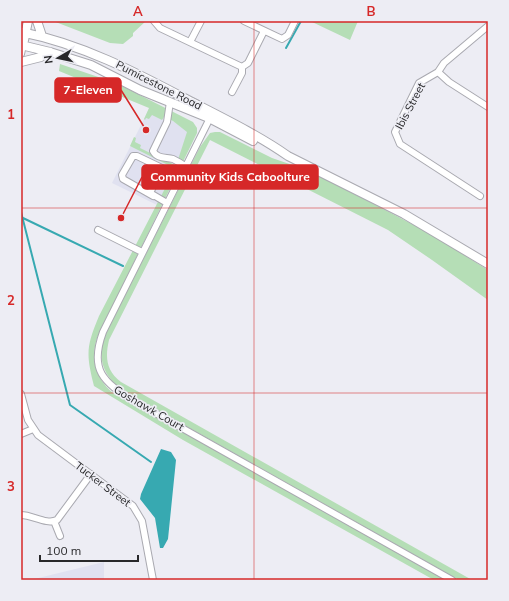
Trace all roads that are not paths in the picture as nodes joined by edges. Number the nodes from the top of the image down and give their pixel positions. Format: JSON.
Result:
{"nodes":[{"id":1,"x":28,"y":21,"type":"edge"},
{"id":2,"x":37,"y":21,"type":"edge"},
{"id":3,"x":154,"y":21,"type":"edge"},
{"id":4,"x":201,"y":21,"type":"edge"},
{"id":5,"x":244,"y":21,"type":"edge"},
{"id":6,"x":295,"y":21,"type":"edge"},
{"id":7,"x":488,"y":26,"type":"edge"},
{"id":8,"x":264,"y":31,"type":"junction"},
{"id":9,"x":23,"y":32,"type":"edge"},
{"id":10,"x":42,"y":36,"type":"junction"},
{"id":11,"x":190,"y":42,"type":"junction"},
{"id":12,"x":22,"y":48,"type":"edge"},
{"id":13,"x":50,"y":52,"type":"junction"},
{"id":14,"x":21,"y":62,"type":"edge"},
{"id":15,"x":242,"y":67,"type":"junction"},
{"id":16,"x":438,"y":72,"type":"junction"},
{"id":17,"x":232,"y":92,"type":"dead end"},
{"id":18,"x":170,"y":102,"type":"junction"},
{"id":19,"x":488,"y":107,"type":"edge"},
{"id":20,"x":211,"y":115,"type":"junction"},
{"id":21,"x":185,"y":166,"type":"junction"},
{"id":22,"x":153,"y":196,"type":"junction"},
{"id":23,"x":480,"y":196,"type":"dead end"},
{"id":24,"x":167,"y":203,"type":"junction"},
{"id":25,"x":98,"y":230,"type":"dead end"},
{"id":26,"x":142,"y":252,"type":"junction"},
{"id":27,"x":488,"y":264,"type":"edge"},
{"id":28,"x":21,"y":394,"type":"edge"},
{"id":29,"x":33,"y":429,"type":"junction"},
{"id":30,"x":21,"y":434,"type":"edge"},
{"id":31,"x":91,"y":474,"type":"junction"},
{"id":32,"x":21,"y":515,"type":"edge"},
{"id":33,"x":54,"y":521,"type":"junction"},
{"id":34,"x":60,"y":536,"type":"dead end"},
{"id":35,"x":153,"y":580,"type":"edge"},
{"id":36,"x":452,"y":580,"type":"edge"}],
"edges":[{"from":1,"to":9,"type":"main road"},
{"from":2,"to":10,"type":"main road"},
{"from":3,"to":11,"type":"street"},
{"from":4,"to":11,"type":"street"},
{"from":5,"to":8,"type":"street"},
{"from":6,"to":8,"type":"street"},
{"from":7,"to":16,"type":"street","name":"Ibis Street"},
{"from":8,"to":15,"type":"street"},
{"from":9,"to":10,"type":"main road","name":"Pumicestone Road"},
{"from":9,"to":12,"type":"main road"},
{"from":10,"to":20,"type":"main road","name":"Pumicestone Road"},
{"from":11,"to":15,"type":"street"},
{"from":12,"to":13,"type":"main road","name":"Pumicestone Road"},
{"from":13,"to":14,"type":"main road"},
{"from":13,"to":18,"type":"main road","name":"Pumicestone Road"},
{"from":15,"to":17,"type":"street"},
{"from":16,"to":19,"type":"street"},
{"from":16,"to":23,"type":"street","name":"Ibis Street"},
{"from":18,"to":20,"type":"main road","name":"Pumicestone Road"},
{"from":18,"to":21,"type":"street"},
{"from":20,"to":21,"type":"street","name":"Goshawk Court"},
{"from":20,"to":27,"type":"main road","name":"Pumicestone Road"},
{"from":21,"to":24,"type":"street","name":"Goshawk Court"},
{"from":22,"to":22,"type":"street"},
{"from":22,"to":24,"type":"street"},
{"from":24,"to":26,"type":"street","name":"Goshawk Court"},
{"from":25,"to":26,"type":"street"},
{"from":26,"to":36,"type":"street","name":"Goshawk Court"},
{"from":28,"to":29,"type":"street","name":"Tucker Street"},
{"from":29,"to":30,"type":"street"},
{"from":29,"to":31,"type":"street","name":"Tucker Street"},
{"from":31,"to":33,"type":"street"},
{"from":31,"to":35,"type":"street","name":"Tucker Street"},
{"from":32,"to":33,"type":"street"},
{"from":33,"to":34,"type":"street"}]}
